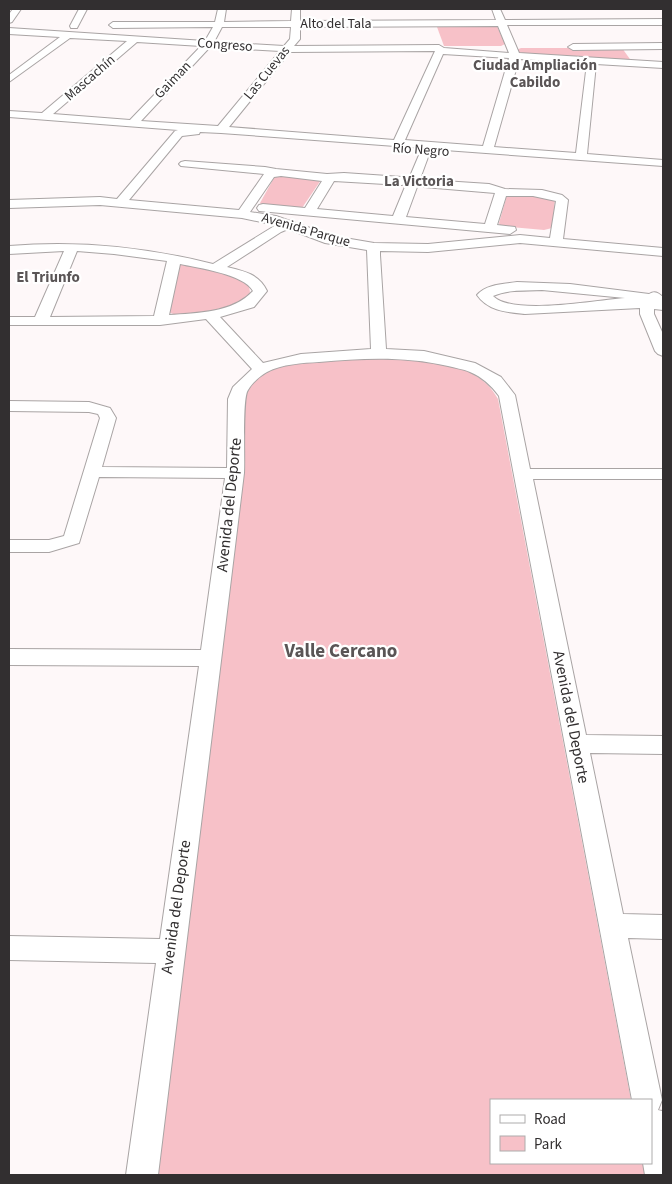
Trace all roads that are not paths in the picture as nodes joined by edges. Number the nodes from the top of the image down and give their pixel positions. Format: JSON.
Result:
{"nodes":[{"id":1,"x":17,"y":9,"type":"edge"},
{"id":2,"x":83,"y":9,"type":"edge"},
{"id":3,"x":222,"y":9,"type":"edge"},
{"id":4,"x":296,"y":9,"type":"edge"},
{"id":5,"x":496,"y":9,"type":"edge"},
{"id":6,"x":641,"y":19,"type":"junction"},
{"id":7,"x":9,"y":20,"type":"edge"},
{"id":8,"x":663,"y":22,"type":"edge"},
{"id":9,"x":502,"y":23,"type":"junction"},
{"id":10,"x":296,"y":24,"type":"junction"},
{"id":11,"x":219,"y":25,"type":"junction"},
{"id":12,"x":9,"y":26,"type":"edge"},
{"id":13,"x":74,"y":26,"type":"junction"},
{"id":14,"x":84,"y":26,"type":"dead end"},
{"id":15,"x":103,"y":26,"type":"dead end"},
{"id":16,"x":9,"y":31,"type":"edge"},
{"id":17,"x":68,"y":35,"type":"junction"},
{"id":18,"x":435,"y":35,"type":"junction"},
{"id":19,"x":135,"y":39,"type":"junction"},
{"id":20,"x":659,"y":42,"type":"edge"},
{"id":21,"x":208,"y":44,"type":"junction"},
{"id":22,"x":542,"y":47,"type":"dead end"},
{"id":23,"x":562,"y":47,"type":"dead end"},
{"id":24,"x":286,"y":49,"type":"junction"},
{"id":25,"x":514,"y":51,"type":"junction"},
{"id":26,"x":592,"y":60,"type":"junction"},
{"id":27,"x":663,"y":65,"type":"edge"},
{"id":28,"x":9,"y":79,"type":"edge"},
{"id":29,"x":9,"y":114,"type":"edge"},
{"id":30,"x":45,"y":116,"type":"junction"},
{"id":31,"x":133,"y":123,"type":"junction"},
{"id":32,"x":182,"y":130,"type":"junction"},
{"id":33,"x":221,"y":130,"type":"junction"},
{"id":34,"x":398,"y":143,"type":"junction"},
{"id":35,"x":426,"y":150,"type":"junction"},
{"id":36,"x":488,"y":150,"type":"junction"},
{"id":37,"x":581,"y":157,"type":"junction"},
{"id":38,"x":663,"y":163,"type":"edge"},
{"id":39,"x":185,"y":164,"type":"dead end"},
{"id":40,"x":663,"y":169,"type":"edge"},
{"id":41,"x":275,"y":173,"type":"junction"},
{"id":42,"x":327,"y":178,"type":"junction"},
{"id":43,"x":396,"y":181,"type":"dead end"},
{"id":44,"x":428,"y":184,"type":"dead end"},
{"id":45,"x":504,"y":192,"type":"junction"},
{"id":46,"x":9,"y":197,"type":"edge"},
{"id":47,"x":123,"y":199,"type":"junction"},
{"id":48,"x":9,"y":204,"type":"edge"},
{"id":49,"x":245,"y":210,"type":"junction"},
{"id":50,"x":309,"y":212,"type":"junction"},
{"id":51,"x":398,"y":220,"type":"junction"},
{"id":52,"x":288,"y":225,"type":"junction"},
{"id":53,"x":490,"y":228,"type":"junction"},
{"id":54,"x":556,"y":238,"type":"junction"},
{"id":55,"x":663,"y":244,"type":"edge"},
{"id":56,"x":72,"y":247,"type":"junction"},
{"id":57,"x":374,"y":247,"type":"junction"},
{"id":58,"x":9,"y":250,"type":"edge"},
{"id":59,"x":663,"y":252,"type":"edge"},
{"id":60,"x":178,"y":259,"type":"junction"},
{"id":61,"x":216,"y":268,"type":"junction"},
{"id":62,"x":659,"y":302,"type":"edge"},
{"id":63,"x":210,"y":315,"type":"junction"},
{"id":64,"x":9,"y":321,"type":"edge"},
{"id":65,"x":41,"y":321,"type":"junction"},
{"id":66,"x":160,"y":321,"type":"junction"},
{"id":67,"x":663,"y":351,"type":"edge"},
{"id":68,"x":379,"y":353,"type":"junction"},
{"id":69,"x":261,"y":369,"type":"junction"},
{"id":70,"x":9,"y":406,"type":"edge"},
{"id":71,"x":91,"y":472,"type":"junction"},
{"id":72,"x":235,"y":473,"type":"junction"},
{"id":73,"x":524,"y":474,"type":"junction"},
{"id":74,"x":663,"y":474,"type":"edge"},
{"id":75,"x":9,"y":546,"type":"edge"},
{"id":76,"x":9,"y":657,"type":"edge"},
{"id":77,"x":210,"y":658,"type":"junction"},
{"id":78,"x":576,"y":744,"type":"junction"},
{"id":79,"x":663,"y":745,"type":"edge"},
{"id":80,"x":613,"y":926,"type":"junction"},
{"id":81,"x":663,"y":927,"type":"edge"},
{"id":82,"x":9,"y":948,"type":"edge"},
{"id":83,"x":170,"y":951,"type":"junction"},
{"id":84,"x":646,"y":1099,"type":"edge"},
{"id":85,"x":656,"y":1136,"type":"edge"},
{"id":86,"x":142,"y":1175,"type":"edge"},
{"id":87,"x":661,"y":1175,"type":"edge"}],
"edges":[{"from":1,"to":7,"type":"street"},
{"from":2,"to":13,"type":"street"},
{"from":3,"to":11,"type":"street","name":"Gaiman"},
{"from":4,"to":10,"type":"street","name":"Las Cuevas"},
{"from":5,"to":9,"type":"street"},
{"from":6,"to":8,"type":"street","name":"Alto del Tala"},
{"from":6,"to":9,"type":"street","name":"Alto del Tala"},
{"from":6,"to":20,"type":"street"},
{"from":9,"to":18,"type":"street","name":"Alto del Tala"},
{"from":9,"to":25,"type":"street"},
{"from":10,"to":11,"type":"street","name":"Alto del Tala"},
{"from":10,"to":18,"type":"street","name":"Alto del Tala"},
{"from":10,"to":24,"type":"street","name":"Las Cuevas"},
{"from":11,"to":15,"type":"street","name":"Alto del Tala"},
{"from":11,"to":21,"type":"street","name":"Gaiman"},
{"from":12,"to":13,"type":"street"},
{"from":13,"to":14,"type":"street"},
{"from":16,"to":17,"type":"street","name":"Congreso"},
{"from":17,"to":19,"type":"street","name":"Congreso"},
{"from":17,"to":28,"type":"street"},
{"from":18,"to":24,"type":"street","name":"Congreso"},
{"from":18,"to":25,"type":"street"},
{"from":18,"to":34,"type":"street"},
{"from":19,"to":21,"type":"street","name":"Congreso"},
{"from":19,"to":30,"type":"street","name":"Mascachín"},
{"from":20,"to":23,"type":"street"},
{"from":21,"to":24,"type":"street","name":"Congreso"},
{"from":21,"to":31,"type":"street","name":"Gaiman"},
{"from":22,"to":25,"type":"street"},
{"from":24,"to":33,"type":"street","name":"Las Cuevas"},
{"from":25,"to":26,"type":"street"},
{"from":25,"to":36,"type":"street"},
{"from":26,"to":27,"type":"street"},
{"from":26,"to":37,"type":"street"},
{"from":29,"to":30,"type":"street"},
{"from":30,"to":31,"type":"street"},
{"from":31,"to":32,"type":"street"},
{"from":32,"to":33,"type":"street","name":"Río Negro"},
{"from":32,"to":35,"type":"street","name":"Río Negro"},
{"from":32,"to":47,"type":"street"},
{"from":33,"to":34,"type":"street","name":"Río Negro"},
{"from":34,"to":36,"type":"street","name":"Río Negro"},
{"from":35,"to":40,"type":"street","name":"Río Negro"},
{"from":35,"to":51,"type":"street"},
{"from":36,"to":37,"type":"street","name":"Río Negro"},
{"from":37,"to":38,"type":"street","name":"Río Negro"},
{"from":39,"to":41,"type":"street"},
{"from":41,"to":42,"type":"street"},
{"from":41,"to":49,"type":"street"},
{"from":42,"to":43,"type":"street"},
{"from":42,"to":50,"type":"street"},
{"from":44,"to":45,"type":"street"},
{"from":45,"to":53,"type":"street"},
{"from":45,"to":54,"type":"street"},
{"from":46,"to":47,"type":"street","name":"Avenida Parque"},
{"from":47,"to":48,"type":"street","name":"Avenida Parque"},
{"from":47,"to":49,"type":"street","name":"Avenida Parque"},
{"from":49,"to":50,"type":"street","name":"Avenida Parque"},
{"from":49,"to":52,"type":"street","name":"Avenida Parque"},
{"from":50,"to":51,"type":"street","name":"Avenida Parque"},
{"from":51,"to":53,"type":"street","name":"Avenida Parque"},
{"from":52,"to":57,"type":"street","name":"Avenida Parque"},
{"from":52,"to":61,"type":"street"},
{"from":53,"to":54,"type":"street","name":"Avenida Parque"},
{"from":54,"to":55,"type":"street","name":"Avenida Parque"},
{"from":54,"to":57,"type":"street","name":"Avenida Parque"},
{"from":54,"to":59,"type":"street","name":"Avenida Parque"},
{"from":56,"to":58,"type":"street"},
{"from":56,"to":60,"type":"street"},
{"from":56,"to":65,"type":"street"},
{"from":57,"to":68,"type":"street"},
{"from":60,"to":61,"type":"street"},
{"from":60,"to":66,"type":"street"},
{"from":61,"to":63,"type":"street"},
{"from":62,"to":62,"type":"street"},
{"from":62,"to":67,"type":"street"},
{"from":63,"to":66,"type":"street"},
{"from":63,"to":69,"type":"street"},
{"from":64,"to":65,"type":"street"},
{"from":65,"to":66,"type":"street"},
{"from":68,"to":69,"type":"street","name":"Avenida del Deporte"},
{"from":68,"to":73,"type":"street","name":"Avenida del Deporte"},
{"from":69,"to":72,"type":"street","name":"Avenida del Deporte"},
{"from":70,"to":71,"type":"street"},
{"from":71,"to":72,"type":"street"},
{"from":71,"to":75,"type":"street"},
{"from":72,"to":77,"type":"street","name":"Avenida del Deporte"},
{"from":73,"to":74,"type":"street"},
{"from":73,"to":78,"type":"street","name":"Avenida del Deporte"},
{"from":76,"to":77,"type":"street"},
{"from":77,"to":83,"type":"street","name":"Avenida del Deporte"},
{"from":78,"to":79,"type":"street"},
{"from":78,"to":80,"type":"street","name":"Avenida del Deporte"},
{"from":80,"to":81,"type":"street"},
{"from":80,"to":84,"type":"street","name":"Avenida del Deporte"},
{"from":82,"to":83,"type":"street"},
{"from":83,"to":86,"type":"street","name":"Avenida del Deporte"},
{"from":85,"to":87,"type":"street"}]}
